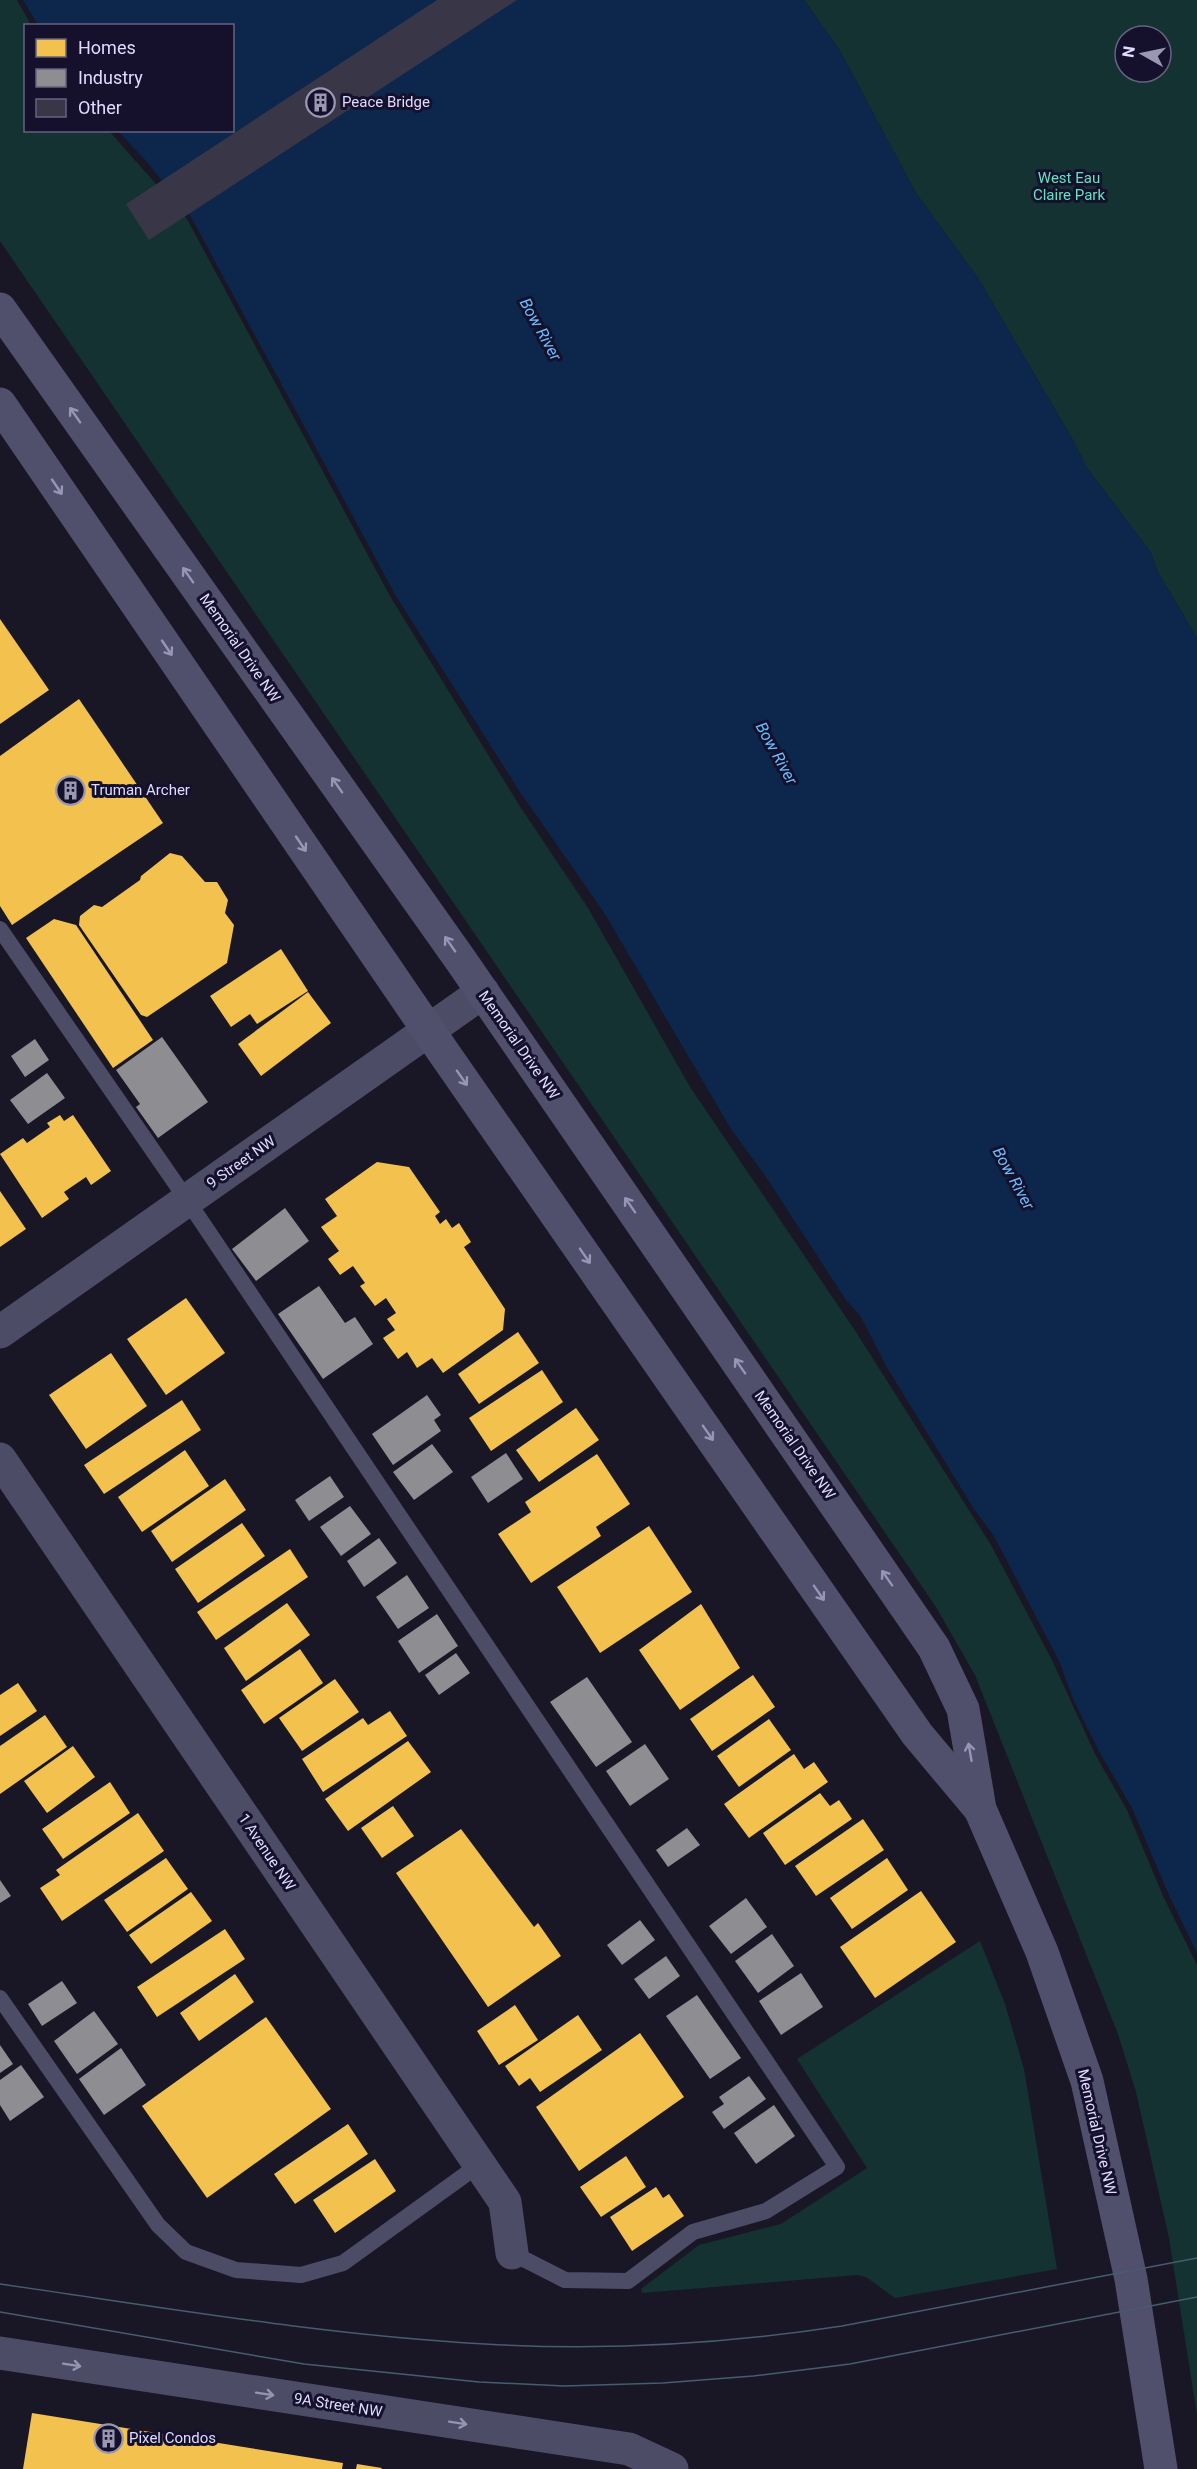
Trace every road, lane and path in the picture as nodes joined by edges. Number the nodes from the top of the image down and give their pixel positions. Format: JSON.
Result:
{"nodes":[{"id":1,"x":0,"y":309,"type":"edge"},
{"id":2,"x":0,"y":405,"type":"edge"},
{"id":3,"x":0,"y":929,"type":"edge"},
{"id":4,"x":483,"y":992,"type":"junction"},
{"id":5,"x":428,"y":1030,"type":"junction"},
{"id":6,"x":188,"y":1200,"type":"junction"},
{"id":7,"x":0,"y":1332,"type":"edge"},
{"id":8,"x":0,"y":1459,"type":"edge"},
{"id":9,"x":980,"y":1809,"type":"junction"},
{"id":10,"x":0,"y":1998,"type":"edge"},
{"id":11,"x":480,"y":2164,"type":"junction"},
{"id":12,"x":512,"y":2253,"type":"joint"},
{"id":13,"x":5,"y":2360,"type":"edge"},
{"id":14,"x":672,"y":2469,"type":"edge"},
{"id":15,"x":1161,"y":2469,"type":"edge"}],
"edges":[{"from":4,"to":1,"type":"main road","name":"Memorial Drive NW","one_way":true},
{"from":2,"to":5,"type":"main road","name":"Memorial Drive NW","one_way":true},
{"from":3,"to":6,"type":"lane"},
{"from":4,"to":5,"type":"street","name":"9 Street NW"},
{"from":9,"to":4,"type":"main road","name":"Memorial Drive NW","one_way":true},
{"from":5,"to":6,"type":"street","name":"9 Street NW"},
{"from":5,"to":9,"type":"main road","name":"Memorial Drive NW","one_way":true},
{"from":6,"to":7,"type":"street","name":"9 Street NW"},
{"from":6,"to":12,"type":"lane"},
{"from":8,"to":11,"type":"street","name":"1 Avenue NW"},
{"from":9,"to":15,"type":"main road","name":"Memorial Drive NW"},
{"from":10,"to":11,"type":"lane"},
{"from":11,"to":12,"type":"street","name":"1 Avenue NW"},
{"from":13,"to":14,"type":"street","name":"9A Street NW","one_way":true}]}
